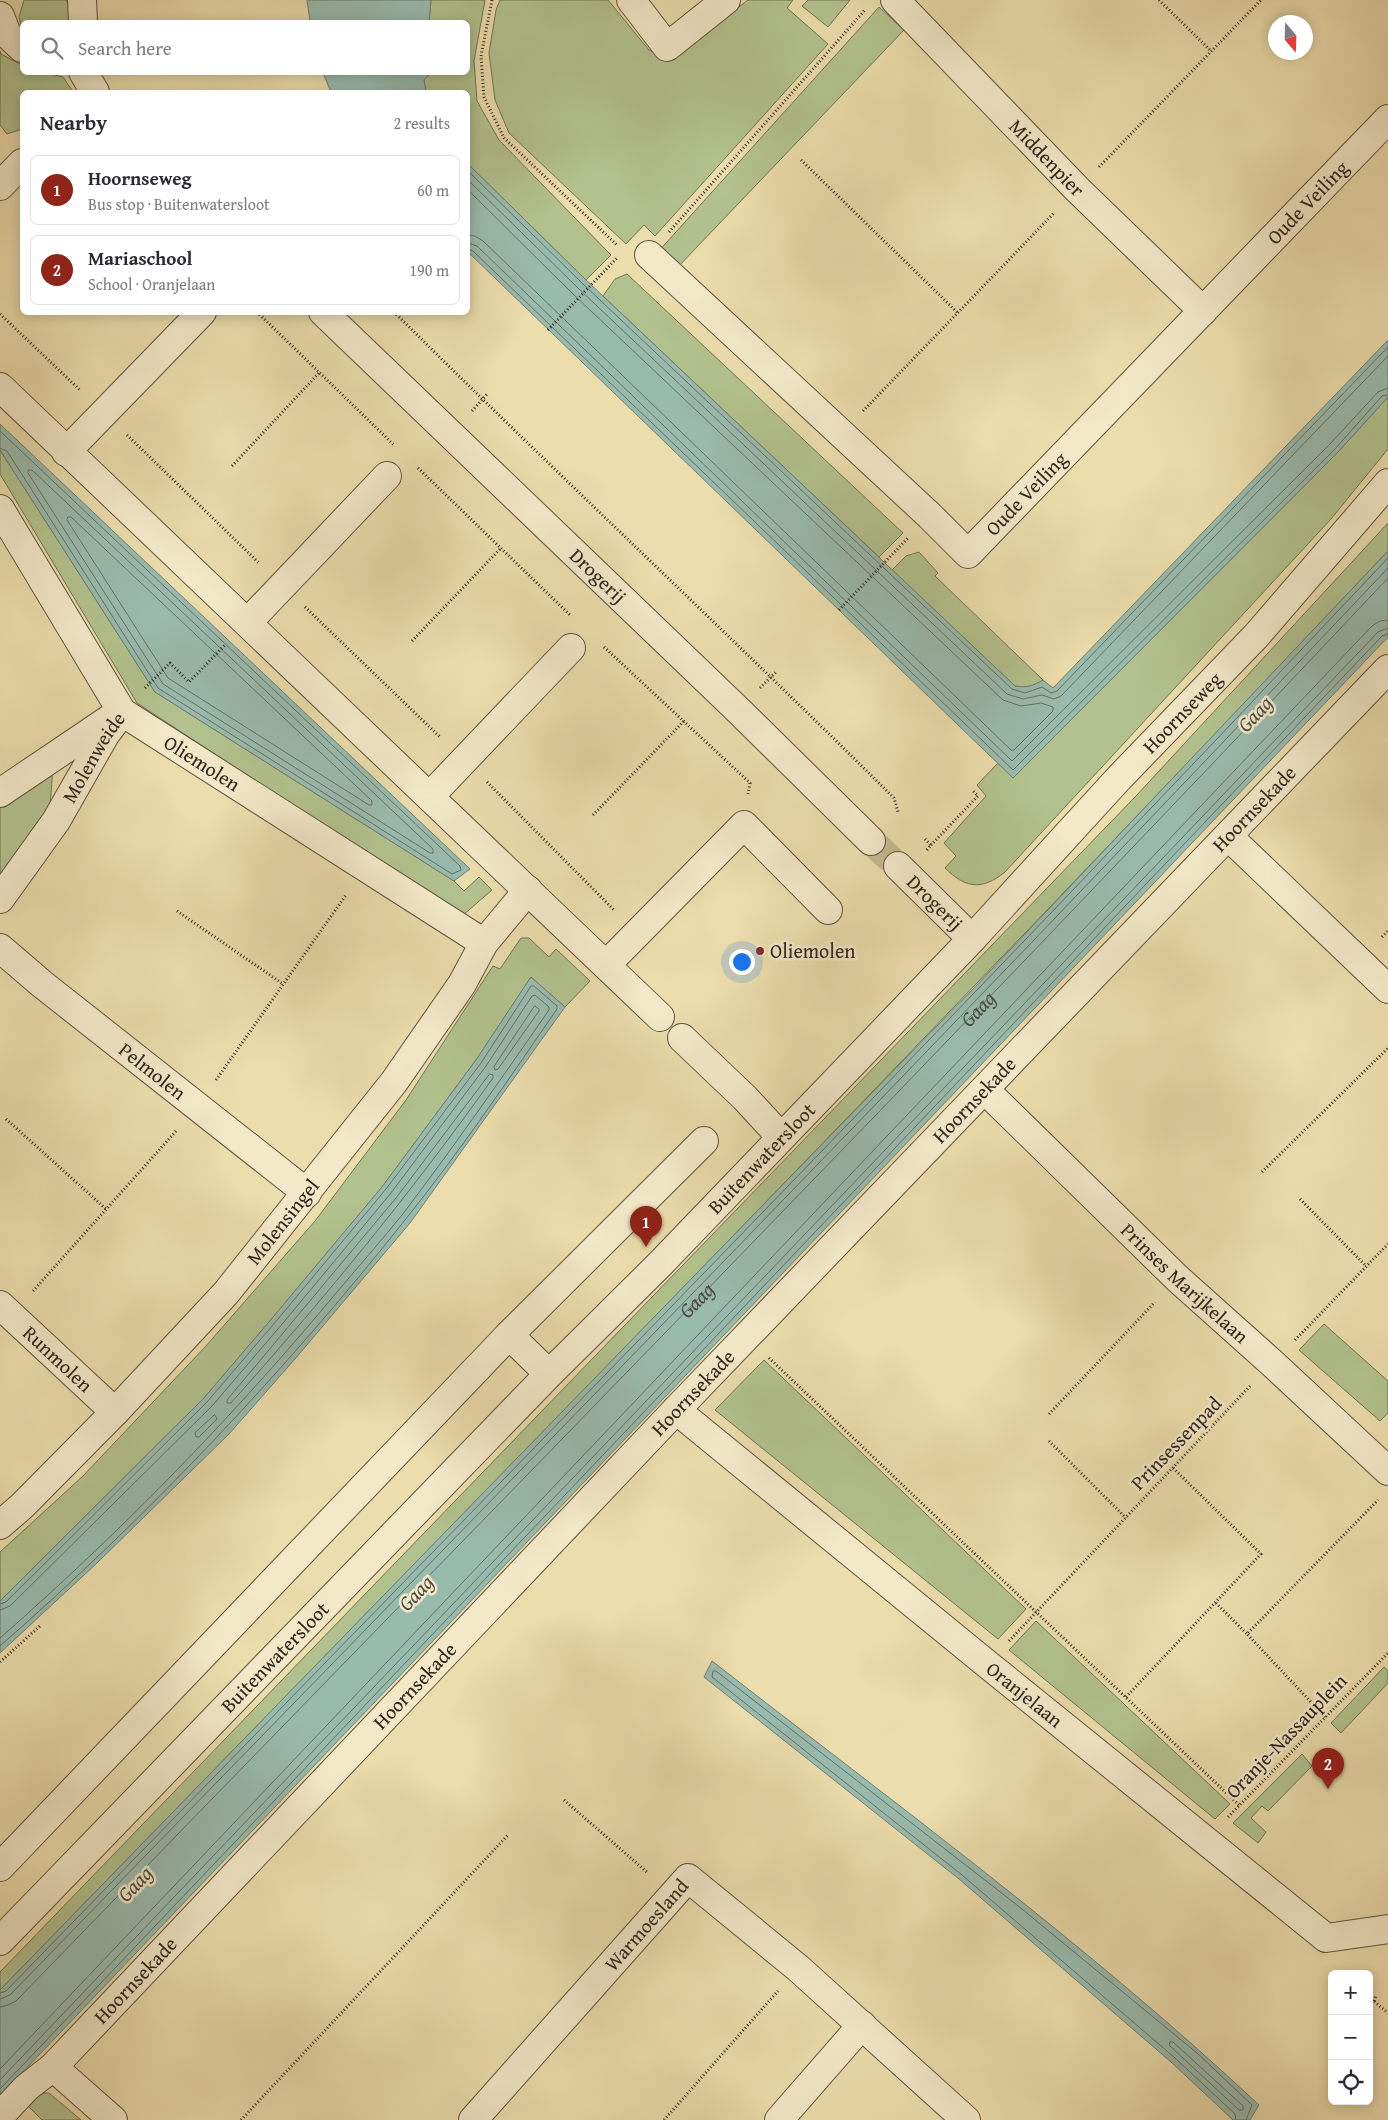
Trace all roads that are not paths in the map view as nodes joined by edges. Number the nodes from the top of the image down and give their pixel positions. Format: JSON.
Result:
{"nodes":[{"id":1,"x":82,"y":0,"type":"edge"},
{"id":2,"x":631,"y":0,"type":"edge"},
{"id":3,"x":726,"y":0,"type":"edge"},
{"id":4,"x":895,"y":0,"type":"edge"},
{"id":5,"x":0,"y":16,"type":"edge"},
{"id":6,"x":83,"y":20,"type":"edge"},
{"id":7,"x":20,"y":46,"type":"edge"},
{"id":8,"x":85,"y":75,"type":"edge"},
{"id":9,"x":94,"y":90,"type":"edge"},
{"id":10,"x":1388,"y":119,"type":"edge"},
{"id":11,"x":20,"y":165,"type":"edge"},
{"id":12,"x":0,"y":186,"type":"edge"},
{"id":13,"x":637,"y":253,"type":"road end"},
{"id":14,"x":1203,"y":311,"type":"junction"},
{"id":15,"x":199,"y":315,"type":"edge"},
{"id":16,"x":327,"y":315,"type":"edge"},
{"id":17,"x":0,"y":387,"type":"edge"},
{"id":18,"x":66,"y":452,"type":"junction"},
{"id":19,"x":387,"y":476,"type":"dead end"},
{"id":20,"x":1388,"y":483,"type":"edge"},
{"id":21,"x":0,"y":508,"type":"edge"},
{"id":22,"x":248,"y":622,"type":"junction"},
{"id":23,"x":571,"y":648,"type":"dead end"},
{"id":24,"x":1388,"y":669,"type":"edge"},
{"id":25,"x":122,"y":712,"type":"junction"},
{"id":26,"x":0,"y":793,"type":"edge"},
{"id":27,"x":430,"y":796,"type":"junction"},
{"id":28,"x":1228,"y":836,"type":"junction"},
{"id":29,"x":871,"y":841,"type":"tunnel mouth"},
{"id":30,"x":898,"y":866,"type":"tunnel mouth"},
{"id":31,"x":528,"y":890,"type":"junction"},
{"id":32,"x":0,"y":899,"type":"edge"},
{"id":33,"x":828,"y":910,"type":"dead end"},
{"id":34,"x":972,"y":939,"type":"junction"},
{"id":35,"x":484,"y":943,"type":"junction"},
{"id":36,"x":0,"y":948,"type":"edge"},
{"id":37,"x":606,"y":965,"type":"junction"},
{"id":38,"x":1388,"y":989,"type":"edge"},
{"id":39,"x":660,"y":1018,"type":"dead end"},
{"id":40,"x":682,"y":1038,"type":"dead end"},
{"id":41,"x":985,"y":1090,"type":"junction"},
{"id":42,"x":781,"y":1137,"type":"junction"},
{"id":43,"x":704,"y":1141,"type":"dead end"},
{"id":44,"x":307,"y":1193,"type":"junction"},
{"id":45,"x":0,"y":1305,"type":"edge"},
{"id":46,"x":509,"y":1335,"type":"junction"},
{"id":47,"x":549,"y":1374,"type":"junction"},
{"id":48,"x":676,"y":1410,"type":"junction"},
{"id":49,"x":115,"y":1412,"type":"junction"},
{"id":50,"x":1384,"y":1484,"type":"edge"},
{"id":51,"x":0,"y":1525,"type":"edge"},
{"id":52,"x":0,"y":1867,"type":"edge"},
{"id":53,"x":1388,"y":1929,"type":"edge"},
{"id":54,"x":0,"y":1941,"type":"edge"},
{"id":55,"x":862,"y":2025,"type":"junction"},
{"id":56,"x":53,"y":2067,"type":"junction"},
{"id":57,"x":0,"y":2116,"type":"edge"},
{"id":58,"x":113,"y":2120,"type":"edge"},
{"id":59,"x":473,"y":2120,"type":"edge"},
{"id":60,"x":779,"y":2120,"type":"edge"},
{"id":61,"x":966,"y":2120,"type":"edge"}],
"edges":[{"from":1,"to":6,"type":"street"},
{"from":2,"to":3,"type":"street"},
{"from":4,"to":14,"type":"street","name":"Middenpier"},
{"from":5,"to":7,"type":"street"},
{"from":8,"to":9,"type":"street"},
{"from":10,"to":14,"type":"street","name":"Oude Veiling"},
{"from":11,"to":12,"type":"street"},
{"from":13,"to":14,"type":"street","name":"Oude Veiling"},
{"from":15,"to":18,"type":"street"},
{"from":16,"to":29,"type":"street","name":"Drogerij"},
{"from":17,"to":18,"type":"street"},
{"from":18,"to":22,"type":"street"},
{"from":19,"to":22,"type":"street"},
{"from":20,"to":34,"type":"street","name":"Hoornseweg"},
{"from":21,"to":25,"type":"street","name":"Oliemolen"},
{"from":22,"to":27,"type":"street"},
{"from":23,"to":27,"type":"street"},
{"from":24,"to":28,"type":"street","name":"Hoornsekade"},
{"from":25,"to":26,"type":"street","name":"Molenweide"},
{"from":25,"to":32,"type":"street","name":"Molenweide"},
{"from":25,"to":35,"type":"street","name":"Oliemolen"},
{"from":27,"to":31,"type":"street"},
{"from":28,"to":38,"type":"street"},
{"from":28,"to":41,"type":"street","name":"Hoornsekade"},
{"from":30,"to":34,"type":"street","name":"Drogerij"},
{"from":31,"to":35,"type":"street","name":"Molensingel"},
{"from":31,"to":37,"type":"street"},
{"from":33,"to":37,"type":"street"},
{"from":34,"to":42,"type":"street","name":"Buitenwatersloot"},
{"from":35,"to":44,"type":"street","name":"Molensingel"},
{"from":36,"to":44,"type":"street","name":"Pelmolen"},
{"from":37,"to":39,"type":"street"},
{"from":40,"to":42,"type":"street"},
{"from":41,"to":48,"type":"street","name":"Hoornsekade"},
{"from":41,"to":50,"type":"street","name":"Prinses Marijkelaan"},
{"from":42,"to":47,"type":"street","name":"Buitenwatersloot"},
{"from":43,"to":46,"type":"street"},
{"from":44,"to":49,"type":"street","name":"Molensingel"},
{"from":45,"to":49,"type":"street","name":"Runmolen"},
{"from":46,"to":47,"type":"street"},
{"from":46,"to":52,"type":"street"},
{"from":47,"to":54,"type":"street","name":"Buitenwatersloot"},
{"from":48,"to":53,"type":"street","name":"Oranjelaan"},
{"from":48,"to":56,"type":"street","name":"Hoornsekade"},
{"from":49,"to":51,"type":"street","name":"Molensingel"},
{"from":55,"to":59,"type":"street","name":"Warmoesland"},
{"from":55,"to":60,"type":"street"},
{"from":55,"to":61,"type":"street","name":"Warmoesland"},
{"from":56,"to":57,"type":"street","name":"Hoornsekade"},
{"from":56,"to":58,"type":"street"}]}
